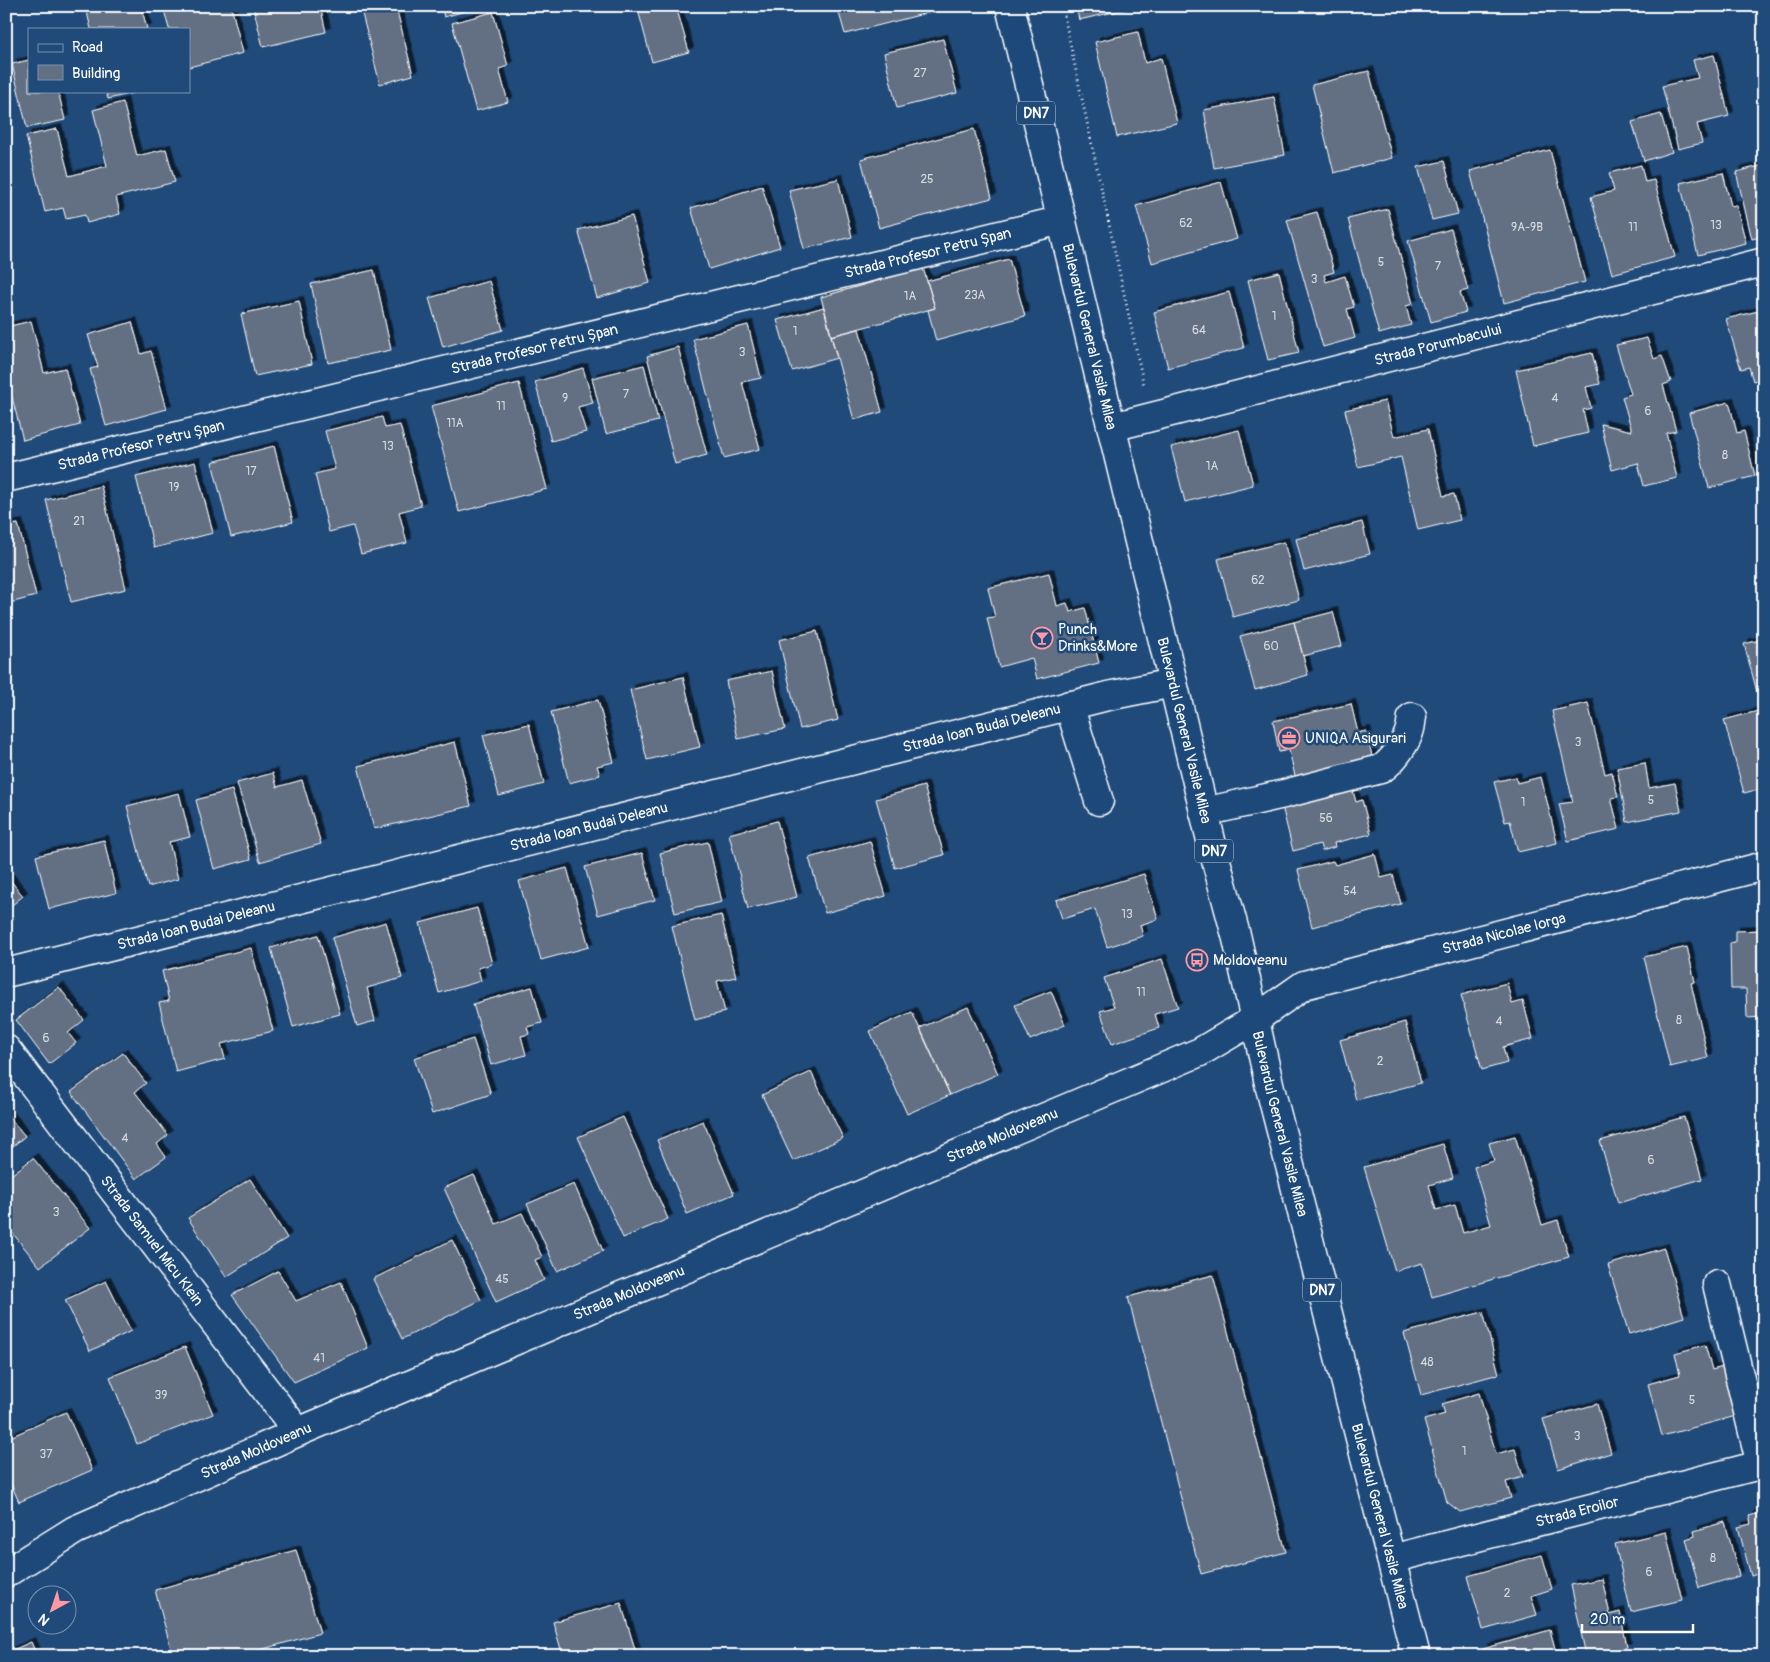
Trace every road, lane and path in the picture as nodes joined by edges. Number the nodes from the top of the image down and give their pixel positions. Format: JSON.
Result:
{"nodes":[{"id":1,"x":1010,"y":6,"type":"edge"},
{"id":2,"x":1062,"y":6,"type":"edge"},
{"id":3,"x":1062,"y":220,"type":"junction"},
{"id":4,"x":1764,"y":262,"type":"edge"},
{"id":5,"x":1146,"y":392,"type":"dead end"},
{"id":6,"x":1112,"y":428,"type":"junction"},
{"id":7,"x":6,"y":478,"type":"edge"},
{"id":8,"x":1173,"y":683,"type":"junction"},
{"id":9,"x":1069,"y":705,"type":"junction"},
{"id":10,"x":1412,"y":717,"type":"dead end"},
{"id":11,"x":1098,"y":801,"type":"dead end"},
{"id":12,"x":1204,"y":812,"type":"junction"},
{"id":13,"x":1764,"y":866,"type":"edge"},
{"id":14,"x":6,"y":973,"type":"edge"},
{"id":15,"x":1254,"y":1020,"type":"junction"},
{"id":16,"x":6,"y":1049,"type":"edge"},
{"id":17,"x":1717,"y":1284,"type":"dead end"},
{"id":18,"x":298,"y":1432,"type":"junction"},
{"id":19,"x":1762,"y":1465,"type":"edge"},
{"id":20,"x":1391,"y":1559,"type":"junction"},
{"id":21,"x":6,"y":1573,"type":"edge"},
{"id":22,"x":1416,"y":1656,"type":"edge"}],
"edges":[{"from":1,"to":3,"type":"street","name":"Bulevardul General Vasile Milea","number":"DN7"},
{"from":2,"to":5,"type":"path"},
{"from":3,"to":6,"type":"street","name":"Bulevardul General Vasile Milea","number":"DN7"},
{"from":3,"to":7,"type":"street","name":"Strada Profesor Petru Șpan"},
{"from":4,"to":6,"type":"street","name":"Strada Porumbacului"},
{"from":6,"to":8,"type":"street","name":"Bulevardul General Vasile Milea","number":"DN7"},
{"from":8,"to":9,"type":"street","name":"Strada Ioan Budai Deleanu"},
{"from":8,"to":12,"type":"street","name":"Bulevardul General Vasile Milea","number":"DN7"},
{"from":9,"to":11,"type":"street"},
{"from":9,"to":14,"type":"street","name":"Strada Ioan Budai Deleanu"},
{"from":10,"to":12,"type":"street"},
{"from":12,"to":15,"type":"street","name":"Bulevardul General Vasile Milea","number":"DN7"},
{"from":13,"to":15,"type":"street","name":"Strada Nicolae Iorga"},
{"from":15,"to":18,"type":"street","name":"Strada Moldoveanu"},
{"from":15,"to":20,"type":"street","name":"Bulevardul General Vasile Milea","number":"DN7"},
{"from":16,"to":18,"type":"street","name":"Strada Samuel Micu Klein"},
{"from":17,"to":19,"type":"street"},
{"from":18,"to":21,"type":"street","name":"Strada Moldoveanu"},
{"from":19,"to":20,"type":"street","name":"Strada Eroilor"},
{"from":20,"to":22,"type":"street","name":"Bulevardul General Vasile Milea","number":"DN7"}]}
